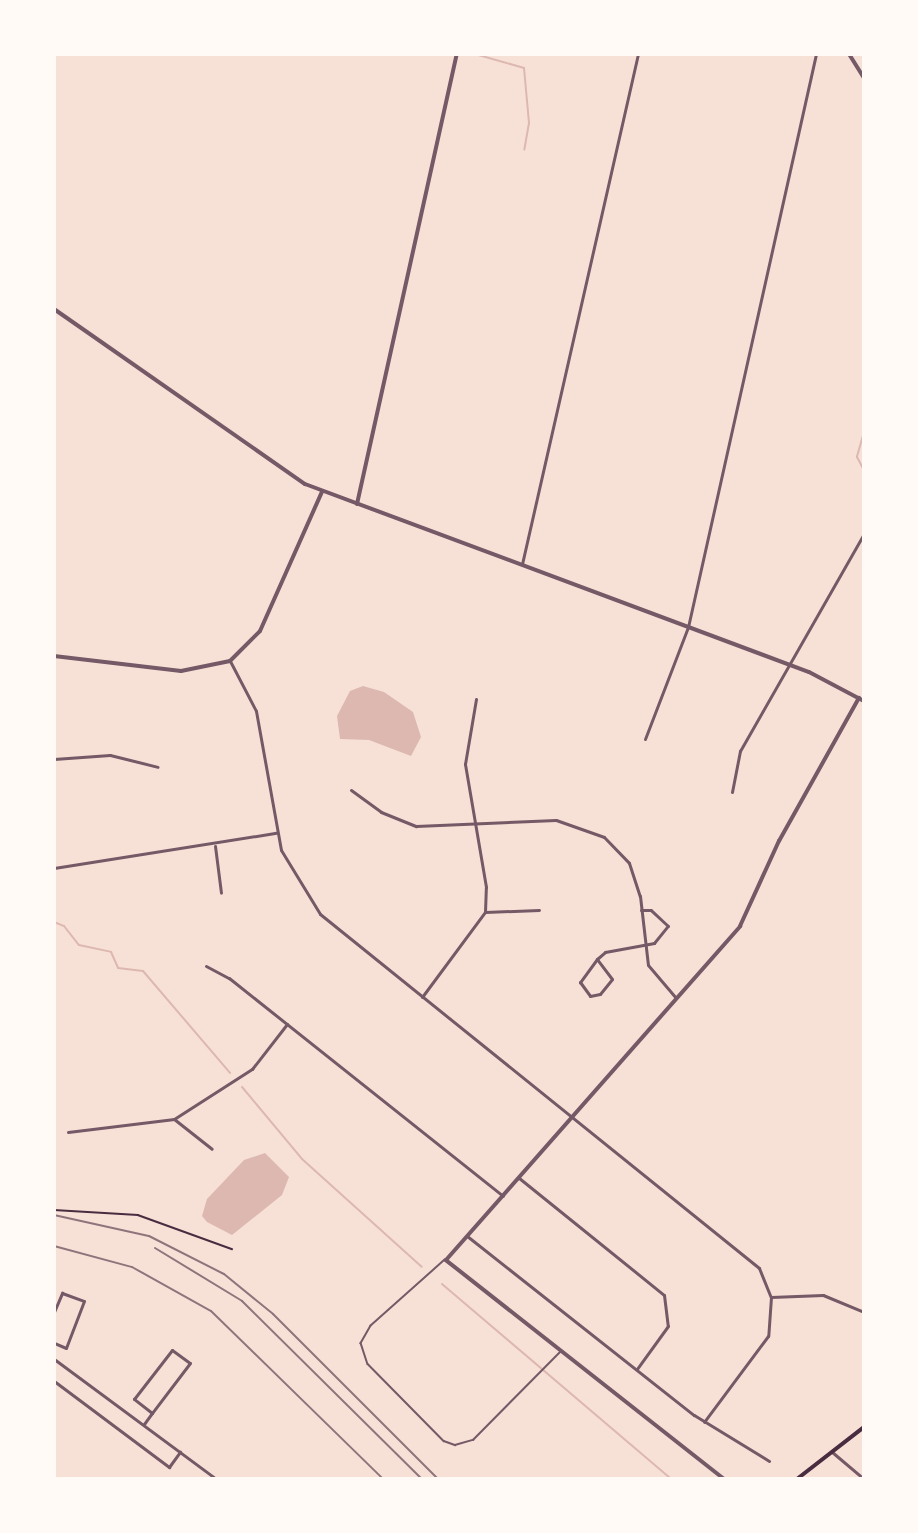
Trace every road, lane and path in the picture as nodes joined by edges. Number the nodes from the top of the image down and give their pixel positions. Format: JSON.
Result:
{"nodes":[{"id":1,"x":457,"y":54,"type":"edge"},
{"id":2,"x":638,"y":54,"type":"edge"},
{"id":3,"x":816,"y":54,"type":"edge"},
{"id":4,"x":849,"y":54,"type":"edge"},
{"id":5,"x":864,"y":78,"type":"edge"},
{"id":6,"x":54,"y":309,"type":"edge"},
{"id":7,"x":322,"y":492,"type":"junction"},
{"id":8,"x":357,"y":504,"type":"junction"},
{"id":9,"x":864,"y":534,"type":"edge"},
{"id":10,"x":522,"y":564,"type":"junction"},
{"id":11,"x":688,"y":627,"type":"junction"},
{"id":12,"x":54,"y":656,"type":"edge"},
{"id":13,"x":230,"y":660,"type":"junction"},
{"id":14,"x":788,"y":664,"type":"junction"},
{"id":15,"x":859,"y":698,"type":"junction"},
{"id":16,"x":476,"y":699,"type":"dead end"},
{"id":17,"x":864,"y":701,"type":"edge"},
{"id":18,"x":645,"y":739,"type":"dead end"},
{"id":19,"x":54,"y":759,"type":"edge"},
{"id":20,"x":158,"y":767,"type":"dead end"},
{"id":21,"x":351,"y":790,"type":"dead end"},
{"id":22,"x":732,"y":792,"type":"dead end"},
{"id":23,"x":475,"y":827,"type":"junction"},
{"id":24,"x":276,"y":833,"type":"junction"},
{"id":25,"x":215,"y":846,"type":"junction"},
{"id":26,"x":54,"y":868,"type":"edge"},
{"id":27,"x":221,"y":893,"type":"dead end"},
{"id":28,"x":539,"y":910,"type":"dead end"},
{"id":29,"x":641,"y":910,"type":"junction"},
{"id":30,"x":484,"y":912,"type":"junction"},
{"id":31,"x":644,"y":945,"type":"junction"},
{"id":32,"x":597,"y":959,"type":"junction"},
{"id":33,"x":206,"y":966,"type":"dead end"},
{"id":34,"x":422,"y":998,"type":"junction"},
{"id":35,"x":676,"y":998,"type":"junction"},
{"id":36,"x":287,"y":1023,"type":"junction"},
{"id":37,"x":572,"y":1116,"type":"junction"},
{"id":38,"x":174,"y":1119,"type":"junction"},
{"id":39,"x":68,"y":1132,"type":"dead end"},
{"id":40,"x":212,"y":1149,"type":"dead end"},
{"id":41,"x":519,"y":1178,"type":"junction"},
{"id":42,"x":503,"y":1196,"type":"junction"},
{"id":43,"x":54,"y":1210,"type":"edge"},
{"id":44,"x":467,"y":1236,"type":"junction"},
{"id":45,"x":232,"y":1249,"type":"dead end"},
{"id":46,"x":446,"y":1260,"type":"junction"},
{"id":47,"x":771,"y":1297,"type":"junction"},
{"id":48,"x":864,"y":1311,"type":"edge"},
{"id":49,"x":54,"y":1312,"type":"edge"},
{"id":50,"x":54,"y":1343,"type":"edge"},
{"id":51,"x":561,"y":1351,"type":"junction"},
{"id":52,"x":54,"y":1359,"type":"edge"},
{"id":53,"x":637,"y":1369,"type":"junction"},
{"id":54,"x":54,"y":1381,"type":"edge"},
{"id":55,"x":152,"y":1413,"type":"junction"},
{"id":56,"x":704,"y":1422,"type":"junction"},
{"id":57,"x":144,"y":1424,"type":"junction"},
{"id":58,"x":864,"y":1427,"type":"edge"},
{"id":59,"x":831,"y":1451,"type":"junction"},
{"id":60,"x":180,"y":1452,"type":"junction"},
{"id":61,"x":769,"y":1461,"type":"dead end"},
{"id":62,"x":216,"y":1479,"type":"edge"},
{"id":63,"x":724,"y":1479,"type":"edge"},
{"id":64,"x":797,"y":1479,"type":"edge"},
{"id":65,"x":864,"y":1479,"type":"edge"}],
"edges":[{"from":1,"to":8,"type":"street"},
{"from":2,"to":10,"type":"street"},
{"from":3,"to":11,"type":"street"},
{"from":4,"to":5,"type":"street"},
{"from":6,"to":7,"type":"street"},
{"from":7,"to":8,"type":"street"},
{"from":7,"to":13,"type":"street"},
{"from":8,"to":10,"type":"street"},
{"from":9,"to":14,"type":"street"},
{"from":10,"to":11,"type":"street"},
{"from":11,"to":14,"type":"street"},
{"from":11,"to":18,"type":"street"},
{"from":12,"to":13,"type":"street"},
{"from":13,"to":24,"type":"street"},
{"from":14,"to":15,"type":"street"},
{"from":14,"to":22,"type":"street"},
{"from":15,"to":17,"type":"street"},
{"from":15,"to":35,"type":"street"},
{"from":16,"to":23,"type":"street"},
{"from":19,"to":20,"type":"street"},
{"from":21,"to":23,"type":"street"},
{"from":23,"to":29,"type":"street"},
{"from":23,"to":30,"type":"street"},
{"from":24,"to":25,"type":"street"},
{"from":24,"to":34,"type":"street"},
{"from":25,"to":26,"type":"street"},
{"from":25,"to":27,"type":"street"},
{"from":28,"to":30,"type":"street"},
{"from":29,"to":31,"type":"street"},
{"from":29,"to":31,"type":"street"},
{"from":30,"to":34,"type":"street"},
{"from":31,"to":32,"type":"street"},
{"from":31,"to":35,"type":"street"},
{"from":32,"to":32,"type":"street"},
{"from":33,"to":36,"type":"street"},
{"from":34,"to":37,"type":"street"},
{"from":35,"to":37,"type":"street"},
{"from":36,"to":38,"type":"street"},
{"from":36,"to":42,"type":"street"},
{"from":37,"to":41,"type":"street"},
{"from":37,"to":47,"type":"street"},
{"from":38,"to":39,"type":"street"},
{"from":38,"to":40,"type":"street"},
{"from":41,"to":42,"type":"street"},
{"from":41,"to":53,"type":"street"},
{"from":42,"to":44,"type":"street"},
{"from":43,"to":45,"type":"path"},
{"from":44,"to":46,"type":"street"},
{"from":44,"to":53,"type":"street"},
{"from":46,"to":51,"type":"street"},
{"from":46,"to":51,"type":"lane"},
{"from":47,"to":48,"type":"street"},
{"from":47,"to":56,"type":"street"},
{"from":49,"to":50,"type":"street"},
{"from":51,"to":63,"type":"street"},
{"from":52,"to":57,"type":"street"},
{"from":53,"to":56,"type":"street"},
{"from":54,"to":60,"type":"street"},
{"from":55,"to":55,"type":"street"},
{"from":55,"to":57,"type":"street"},
{"from":56,"to":61,"type":"street"},
{"from":57,"to":60,"type":"street"},
{"from":58,"to":59,"type":"main road"},
{"from":59,"to":64,"type":"main road"},
{"from":59,"to":65,"type":"street"},
{"from":60,"to":62,"type":"street"}]}
